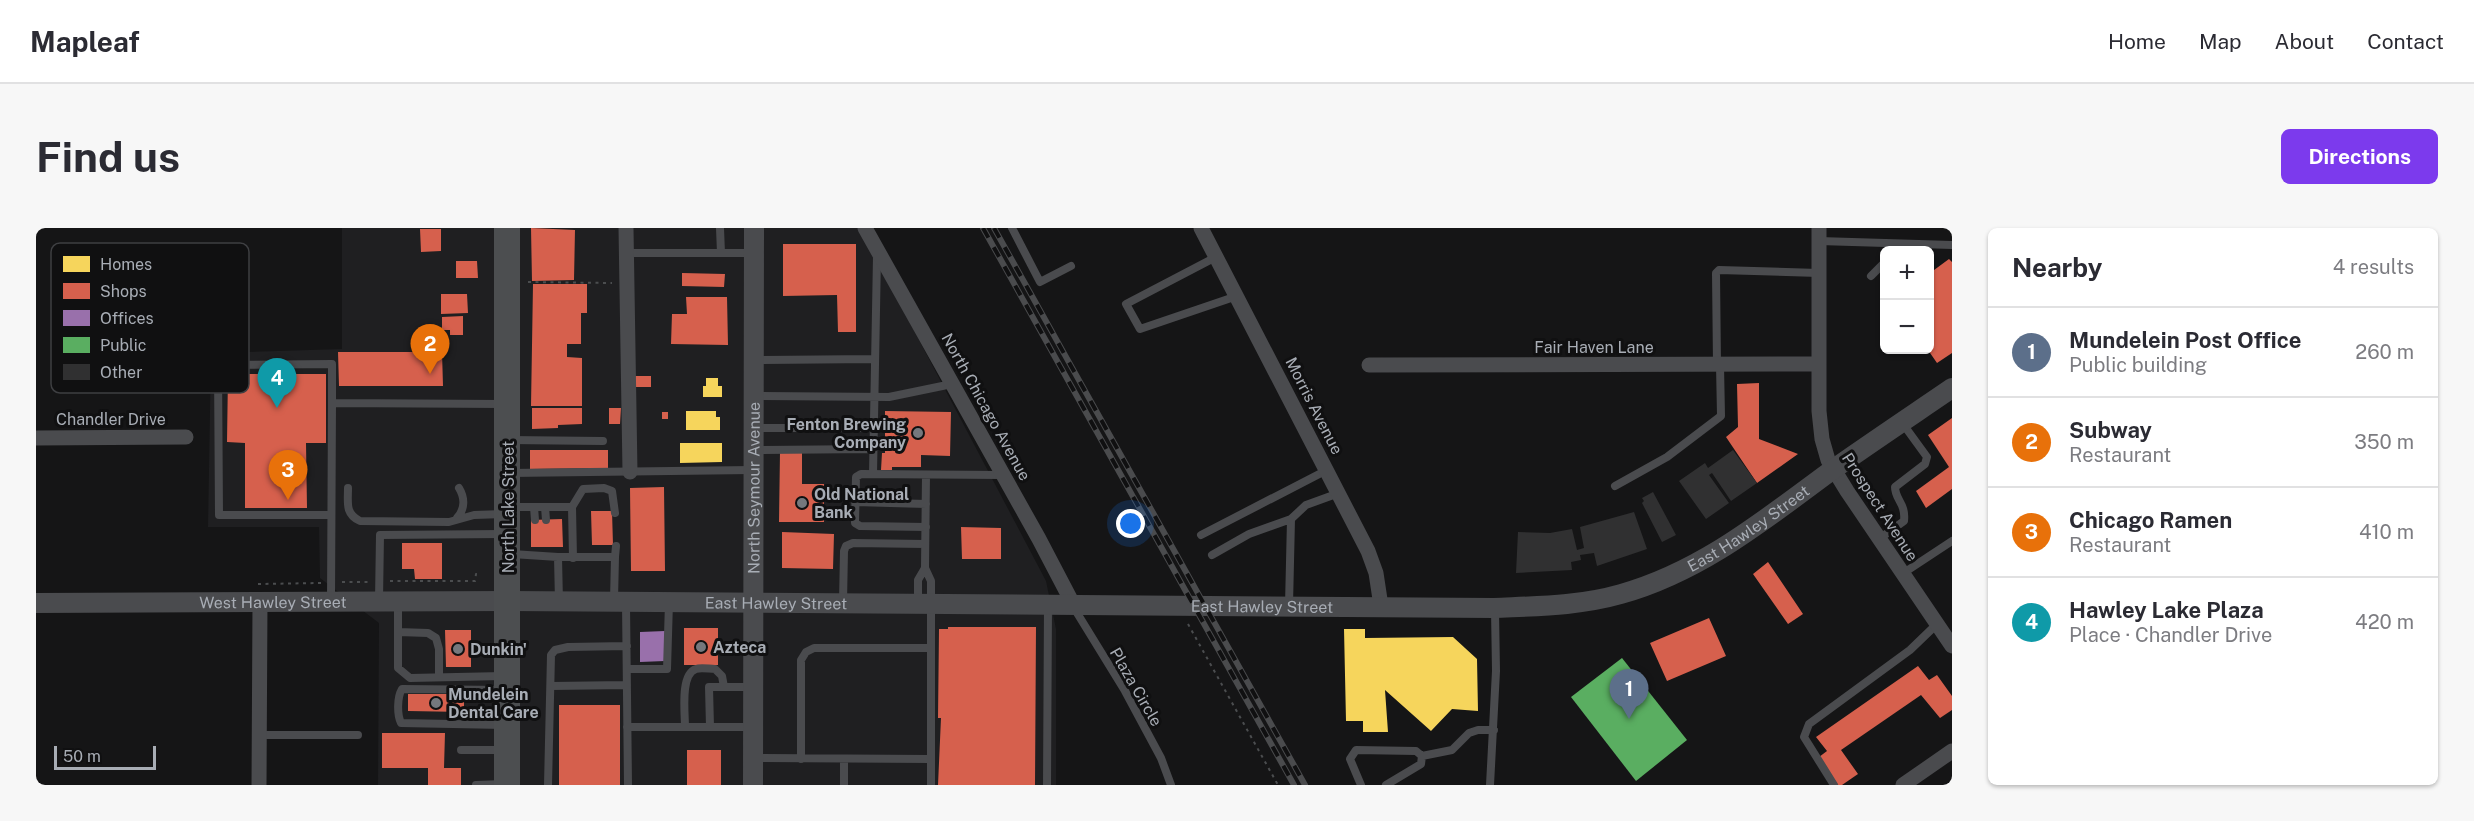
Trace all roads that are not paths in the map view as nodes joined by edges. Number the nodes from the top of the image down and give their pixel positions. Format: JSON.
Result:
{"nodes":[{"id":1,"x":507,"y":228,"type":"edge"},
{"id":2,"x":626,"y":228,"type":"edge"},
{"id":3,"x":720,"y":228,"type":"edge"},
{"id":4,"x":754,"y":228,"type":"edge"},
{"id":5,"x":865,"y":228,"type":"edge"},
{"id":6,"x":1012,"y":228,"type":"edge"},
{"id":7,"x":1201,"y":228,"type":"edge"},
{"id":8,"x":1819,"y":234,"type":"edge"},
{"id":9,"x":1904,"y":243,"type":"junction"},
{"id":10,"x":1952,"y":244,"type":"edge"},
{"id":11,"x":1901,"y":246,"type":"edge"},
{"id":12,"x":877,"y":249,"type":"junction"},
{"id":13,"x":626,"y":253,"type":"junction"},
{"id":14,"x":721,"y":253,"type":"junction"},
{"id":15,"x":754,"y":254,"type":"junction"},
{"id":16,"x":1216,"y":257,"type":"junction"},
{"id":17,"x":1071,"y":266,"type":"dead end"},
{"id":18,"x":1880,"y":267,"type":"edge"},
{"id":19,"x":1819,"y":273,"type":"junction"},
{"id":20,"x":1871,"y":276,"type":"dead end"},
{"id":21,"x":1237,"y":296,"type":"junction"},
{"id":22,"x":875,"y":359,"type":"junction"},
{"id":23,"x":753,"y":360,"type":"junction"},
{"id":24,"x":249,"y":364,"type":"edge"},
{"id":25,"x":1819,"y":364,"type":"junction"},
{"id":26,"x":1369,"y":365,"type":"dead end"},
{"id":27,"x":1718,"y":365,"type":"junction"},
{"id":28,"x":953,"y":384,"type":"junction"},
{"id":29,"x":1952,"y":388,"type":"edge"},
{"id":30,"x":218,"y":393,"type":"edge"},
{"id":31,"x":754,"y":396,"type":"junction"},
{"id":32,"x":874,"y":397,"type":"junction"},
{"id":33,"x":332,"y":404,"type":"junction"},
{"id":34,"x":508,"y":404,"type":"junction"},
{"id":35,"x":1902,"y":422,"type":"junction"},
{"id":36,"x":753,"y":428,"type":"junction"},
{"id":37,"x":874,"y":428,"type":"junction"},
{"id":38,"x":186,"y":437,"type":"dead end"},
{"id":39,"x":36,"y":438,"type":"edge"},
{"id":40,"x":508,"y":440,"type":"junction"},
{"id":41,"x":603,"y":441,"type":"dead end"},
{"id":42,"x":873,"y":449,"type":"junction"},
{"id":43,"x":752,"y":450,"type":"junction"},
{"id":44,"x":752,"y":470,"type":"junction"},
{"id":45,"x":1327,"y":470,"type":"junction"},
{"id":46,"x":1834,"y":470,"type":"junction"},
{"id":47,"x":630,"y":472,"type":"junction"},
{"id":48,"x":508,"y":473,"type":"junction"},
{"id":49,"x":873,"y":474,"type":"junction"},
{"id":50,"x":926,"y":475,"type":"junction"},
{"id":51,"x":1002,"y":475,"type":"junction"},
{"id":52,"x":1615,"y":486,"type":"dead end"},
{"id":53,"x":348,"y":488,"type":"dead end"},
{"id":54,"x":459,"y":488,"type":"dead end"},
{"id":55,"x":1339,"y":494,"type":"junction"},
{"id":56,"x":855,"y":502,"type":"junction"},
{"id":57,"x":926,"y":504,"type":"junction"},
{"id":58,"x":534,"y":507,"type":"junction"},
{"id":59,"x":545,"y":507,"type":"junction"},
{"id":60,"x":572,"y":507,"type":"junction"},
{"id":61,"x":615,"y":513,"type":"dead end"},
{"id":62,"x":331,"y":515,"type":"junction"},
{"id":63,"x":456,"y":519,"type":"junction"},
{"id":64,"x":1291,"y":519,"type":"junction"},
{"id":65,"x":534,"y":520,"type":"dead end"},
{"id":66,"x":546,"y":520,"type":"dead end"},
{"id":67,"x":508,"y":527,"type":"junction"},
{"id":68,"x":926,"y":527,"type":"junction"},
{"id":69,"x":1201,"y":535,"type":"dead end"},
{"id":70,"x":1879,"y":539,"type":"junction"},
{"id":71,"x":1952,"y":541,"type":"edge"},
{"id":72,"x":925,"y":544,"type":"junction"},
{"id":73,"x":616,"y":546,"type":"dead end"},
{"id":74,"x":1212,"y":555,"type":"dead end"},
{"id":75,"x":558,"y":557,"type":"junction"},
{"id":76,"x":615,"y":557,"type":"junction"},
{"id":77,"x":573,"y":558,"type":"junction"},
{"id":78,"x":925,"y":568,"type":"junction"},
{"id":79,"x":1902,"y":574,"type":"junction"},
{"id":80,"x":509,"y":601,"type":"junction"},
{"id":81,"x":260,"y":602,"type":"junction"},
{"id":82,"x":331,"y":602,"type":"junction"},
{"id":83,"x":388,"y":602,"type":"junction"},
{"id":84,"x":559,"y":602,"type":"junction"},
{"id":85,"x":620,"y":602,"type":"junction"},
{"id":86,"x":669,"y":602,"type":"junction"},
{"id":87,"x":36,"y":603,"type":"edge"},
{"id":88,"x":753,"y":603,"type":"junction"},
{"id":89,"x":843,"y":603,"type":"junction"},
{"id":90,"x":924,"y":603,"type":"junction"},
{"id":91,"x":1048,"y":604,"type":"junction"},
{"id":92,"x":1072,"y":604,"type":"junction"},
{"id":93,"x":1289,"y":605,"type":"junction"},
{"id":94,"x":1381,"y":606,"type":"junction"},
{"id":95,"x":1494,"y":608,"type":"junction"},
{"id":96,"x":1937,"y":624,"type":"junction"},
{"id":97,"x":398,"y":632,"type":"junction"},
{"id":98,"x":627,"y":646,"type":"junction"},
{"id":99,"x":1952,"y":646,"type":"edge"},
{"id":100,"x":931,"y":648,"type":"junction"},
{"id":101,"x":627,"y":669,"type":"junction"},
{"id":102,"x":440,"y":677,"type":"junction"},
{"id":103,"x":508,"y":683,"type":"junction"},
{"id":104,"x":627,"y":685,"type":"junction"},
{"id":105,"x":551,"y":686,"type":"junction"},
{"id":106,"x":724,"y":687,"type":"junction"},
{"id":107,"x":753,"y":687,"type":"junction"},
{"id":108,"x":508,"y":725,"type":"junction"},
{"id":109,"x":627,"y":727,"type":"junction"},
{"id":110,"x":685,"y":727,"type":"junction"},
{"id":111,"x":710,"y":727,"type":"junction"},
{"id":112,"x":753,"y":727,"type":"junction"},
{"id":113,"x":1494,"y":730,"type":"junction"},
{"id":114,"x":258,"y":735,"type":"junction"},
{"id":115,"x":358,"y":735,"type":"dead end"},
{"id":116,"x":461,"y":750,"type":"dead end"},
{"id":117,"x":508,"y":750,"type":"junction"},
{"id":118,"x":1952,"y":751,"type":"edge"},
{"id":119,"x":1422,"y":756,"type":"junction"},
{"id":120,"x":753,"y":758,"type":"junction"},
{"id":121,"x":801,"y":759,"type":"junction"},
{"id":122,"x":844,"y":759,"type":"junction"},
{"id":123,"x":931,"y":759,"type":"junction"},
{"id":124,"x":259,"y":785,"type":"edge"},
{"id":125,"x":476,"y":785,"type":"edge"},
{"id":126,"x":507,"y":785,"type":"edge"},
{"id":127,"x":548,"y":785,"type":"edge"},
{"id":128,"x":628,"y":785,"type":"edge"},
{"id":129,"x":753,"y":785,"type":"edge"},
{"id":130,"x":844,"y":785,"type":"edge"},
{"id":131,"x":931,"y":785,"type":"edge"},
{"id":132,"x":1047,"y":785,"type":"edge"},
{"id":133,"x":1171,"y":785,"type":"edge"},
{"id":134,"x":1361,"y":785,"type":"edge"},
{"id":135,"x":1386,"y":785,"type":"edge"},
{"id":136,"x":1490,"y":785,"type":"edge"},
{"id":137,"x":1834,"y":785,"type":"edge"},
{"id":138,"x":1903,"y":785,"type":"edge"}],
"edges":[{"from":1,"to":34,"type":"main road","name":"North Lake Street"},
{"from":2,"to":13,"type":"street"},
{"from":3,"to":14,"type":"lane"},
{"from":4,"to":15,"type":"street","name":"North Seymour Avenue"},
{"from":5,"to":12,"type":"street","name":"North Chicago Avenue"},
{"from":6,"to":17,"type":"lane"},
{"from":7,"to":16,"type":"street","name":"Morris Avenue"},
{"from":8,"to":9,"type":"lane"},
{"from":8,"to":19,"type":"street","name":"Prospect Avenue"},
{"from":9,"to":10,"type":"lane"},
{"from":9,"to":11,"type":"lane"},
{"from":12,"to":22,"type":"lane"},
{"from":12,"to":28,"type":"street","name":"North Chicago Avenue"},
{"from":13,"to":14,"type":"lane"},
{"from":13,"to":47,"type":"street"},
{"from":14,"to":15,"type":"lane"},
{"from":15,"to":23,"type":"street","name":"North Seymour Avenue"},
{"from":16,"to":21,"type":"street","name":"Morris Avenue"},
{"from":16,"to":21,"type":"lane"},
{"from":18,"to":20,"type":"lane"},
{"from":19,"to":25,"type":"street","name":"Prospect Avenue"},
{"from":19,"to":27,"type":"lane"},
{"from":21,"to":45,"type":"street","name":"Morris Avenue"},
{"from":22,"to":23,"type":"lane"},
{"from":22,"to":32,"type":"lane"},
{"from":23,"to":31,"type":"street","name":"North Seymour Avenue"},
{"from":24,"to":33,"type":"lane"},
{"from":25,"to":27,"type":"street","name":"Fair Haven Lane"},
{"from":25,"to":46,"type":"street","name":"Prospect Avenue"},
{"from":26,"to":27,"type":"street","name":"Fair Haven Lane"},
{"from":27,"to":52,"type":"lane"},
{"from":28,"to":32,"type":"lane"},
{"from":28,"to":51,"type":"street","name":"North Chicago Avenue"},
{"from":29,"to":35,"type":"street","name":"East Hawley Street"},
{"from":30,"to":62,"type":"lane"},
{"from":31,"to":32,"type":"lane"},
{"from":31,"to":36,"type":"street","name":"North Seymour Avenue"},
{"from":32,"to":37,"type":"lane"},
{"from":33,"to":34,"type":"lane"},
{"from":33,"to":62,"type":"lane"},
{"from":34,"to":40,"type":"main road","name":"North Lake Street"},
{"from":35,"to":46,"type":"street","name":"East Hawley Street"},
{"from":35,"to":70,"type":"lane"},
{"from":36,"to":37,"type":"lane"},
{"from":36,"to":43,"type":"street","name":"North Seymour Avenue"},
{"from":37,"to":42,"type":"lane"},
{"from":38,"to":39,"type":"street","name":"Chandler Drive"},
{"from":40,"to":41,"type":"lane"},
{"from":40,"to":48,"type":"main road","name":"North Lake Street"},
{"from":42,"to":43,"type":"lane"},
{"from":42,"to":49,"type":"lane"},
{"from":43,"to":44,"type":"street","name":"North Seymour Avenue"},
{"from":44,"to":47,"type":"lane"},
{"from":44,"to":88,"type":"street","name":"North Seymour Avenue"},
{"from":45,"to":55,"type":"street","name":"Morris Avenue"},
{"from":45,"to":69,"type":"lane"},
{"from":46,"to":70,"type":"street","name":"Prospect Avenue"},
{"from":46,"to":95,"type":"street","name":"East Hawley Street"},
{"from":47,"to":48,"type":"lane"},
{"from":48,"to":67,"type":"main road","name":"North Lake Street"},
{"from":49,"to":50,"type":"lane"},
{"from":49,"to":56,"type":"lane"},
{"from":50,"to":51,"type":"lane"},
{"from":50,"to":57,"type":"lane"},
{"from":51,"to":92,"type":"street","name":"North Chicago Avenue"},
{"from":53,"to":63,"type":"lane"},
{"from":54,"to":63,"type":"lane"},
{"from":55,"to":64,"type":"lane"},
{"from":55,"to":94,"type":"street","name":"Morris Avenue"},
{"from":56,"to":57,"type":"lane"},
{"from":56,"to":68,"type":"lane"},
{"from":57,"to":68,"type":"lane"},
{"from":58,"to":59,"type":"lane"},
{"from":58,"to":65,"type":"lane"},
{"from":58,"to":67,"type":"lane"},
{"from":59,"to":60,"type":"lane"},
{"from":59,"to":66,"type":"lane"},
{"from":60,"to":61,"type":"lane"},
{"from":60,"to":77,"type":"lane"},
{"from":62,"to":82,"type":"lane"},
{"from":63,"to":67,"type":"lane"},
{"from":64,"to":74,"type":"lane"},
{"from":64,"to":93,"type":"lane"},
{"from":67,"to":75,"type":"lane"},
{"from":67,"to":80,"type":"main road","name":"North Lake Street"},
{"from":67,"to":83,"type":"lane"},
{"from":68,"to":72,"type":"lane"},
{"from":70,"to":79,"type":"street","name":"Prospect Avenue"},
{"from":71,"to":79,"type":"lane"},
{"from":72,"to":78,"type":"lane"},
{"from":72,"to":89,"type":"lane"},
{"from":73,"to":76,"type":"lane"},
{"from":75,"to":77,"type":"lane"},
{"from":75,"to":84,"type":"lane"},
{"from":76,"to":77,"type":"lane"},
{"from":76,"to":85,"type":"lane"},
{"from":78,"to":90,"type":"lane"},
{"from":78,"to":90,"type":"lane"},
{"from":79,"to":96,"type":"street","name":"Prospect Avenue"},
{"from":80,"to":83,"type":"street","name":"West Hawley Street"},
{"from":80,"to":84,"type":"street","name":"East Hawley Street"},
{"from":80,"to":103,"type":"main road","name":"North Lake Street"},
{"from":81,"to":82,"type":"street","name":"West Hawley Street"},
{"from":81,"to":87,"type":"street","name":"West Hawley Street"},
{"from":81,"to":114,"type":"street"},
{"from":82,"to":83,"type":"street","name":"West Hawley Street"},
{"from":83,"to":97,"type":"lane"},
{"from":84,"to":85,"type":"street","name":"East Hawley Street"},
{"from":85,"to":86,"type":"street","name":"East Hawley Street"},
{"from":85,"to":98,"type":"lane"},
{"from":86,"to":88,"type":"street","name":"East Hawley Street"},
{"from":86,"to":101,"type":"lane"},
{"from":88,"to":89,"type":"street","name":"East Hawley Street"},
{"from":88,"to":107,"type":"street","name":"North Seymour Avenue"},
{"from":89,"to":90,"type":"street","name":"East Hawley Street"},
{"from":90,"to":91,"type":"street","name":"East Hawley Street"},
{"from":90,"to":100,"type":"lane"},
{"from":91,"to":92,"type":"street","name":"East Hawley Street"},
{"from":91,"to":132,"type":"lane"},
{"from":92,"to":93,"type":"street","name":"East Hawley Street"},
{"from":92,"to":133,"type":"lane","name":"Plaza Circle"},
{"from":93,"to":94,"type":"street","name":"East Hawley Street"},
{"from":94,"to":95,"type":"street","name":"East Hawley Street"},
{"from":95,"to":113,"type":"lane"},
{"from":96,"to":99,"type":"street","name":"Prospect Avenue"},
{"from":96,"to":137,"type":"lane"},
{"from":97,"to":102,"type":"lane"},
{"from":97,"to":102,"type":"lane"},
{"from":98,"to":101,"type":"lane"},
{"from":98,"to":105,"type":"lane"},
{"from":100,"to":121,"type":"lane"},
{"from":100,"to":123,"type":"lane"},
{"from":101,"to":104,"type":"lane"},
{"from":102,"to":103,"type":"lane"},
{"from":103,"to":108,"type":"main road","name":"North Lake Street"},
{"from":103,"to":108,"type":"lane"},
{"from":104,"to":105,"type":"lane"},
{"from":104,"to":109,"type":"lane"},
{"from":105,"to":127,"type":"lane"},
{"from":106,"to":107,"type":"lane"},
{"from":106,"to":110,"type":"lane"},
{"from":106,"to":111,"type":"lane"},
{"from":107,"to":112,"type":"street","name":"North Seymour Avenue"},
{"from":108,"to":117,"type":"main road","name":"North Lake Street"},
{"from":109,"to":110,"type":"lane"},
{"from":109,"to":128,"type":"lane"},
{"from":110,"to":111,"type":"lane"},
{"from":111,"to":112,"type":"lane"},
{"from":112,"to":120,"type":"street","name":"North Seymour Avenue"},
{"from":113,"to":119,"type":"lane"},
{"from":113,"to":136,"type":"lane"},
{"from":114,"to":115,"type":"lane"},
{"from":114,"to":124,"type":"street"},
{"from":116,"to":117,"type":"lane"},
{"from":117,"to":126,"type":"main road","name":"North Lake Street"},
{"from":118,"to":138,"type":"street"},
{"from":119,"to":134,"type":"lane"},
{"from":119,"to":135,"type":"lane"},
{"from":120,"to":121,"type":"lane"},
{"from":120,"to":129,"type":"street","name":"North Seymour Avenue"},
{"from":121,"to":122,"type":"lane"},
{"from":122,"to":123,"type":"lane"},
{"from":122,"to":130,"type":"lane"},
{"from":123,"to":131,"type":"lane"},
{"from":125,"to":126,"type":"lane"}]}
